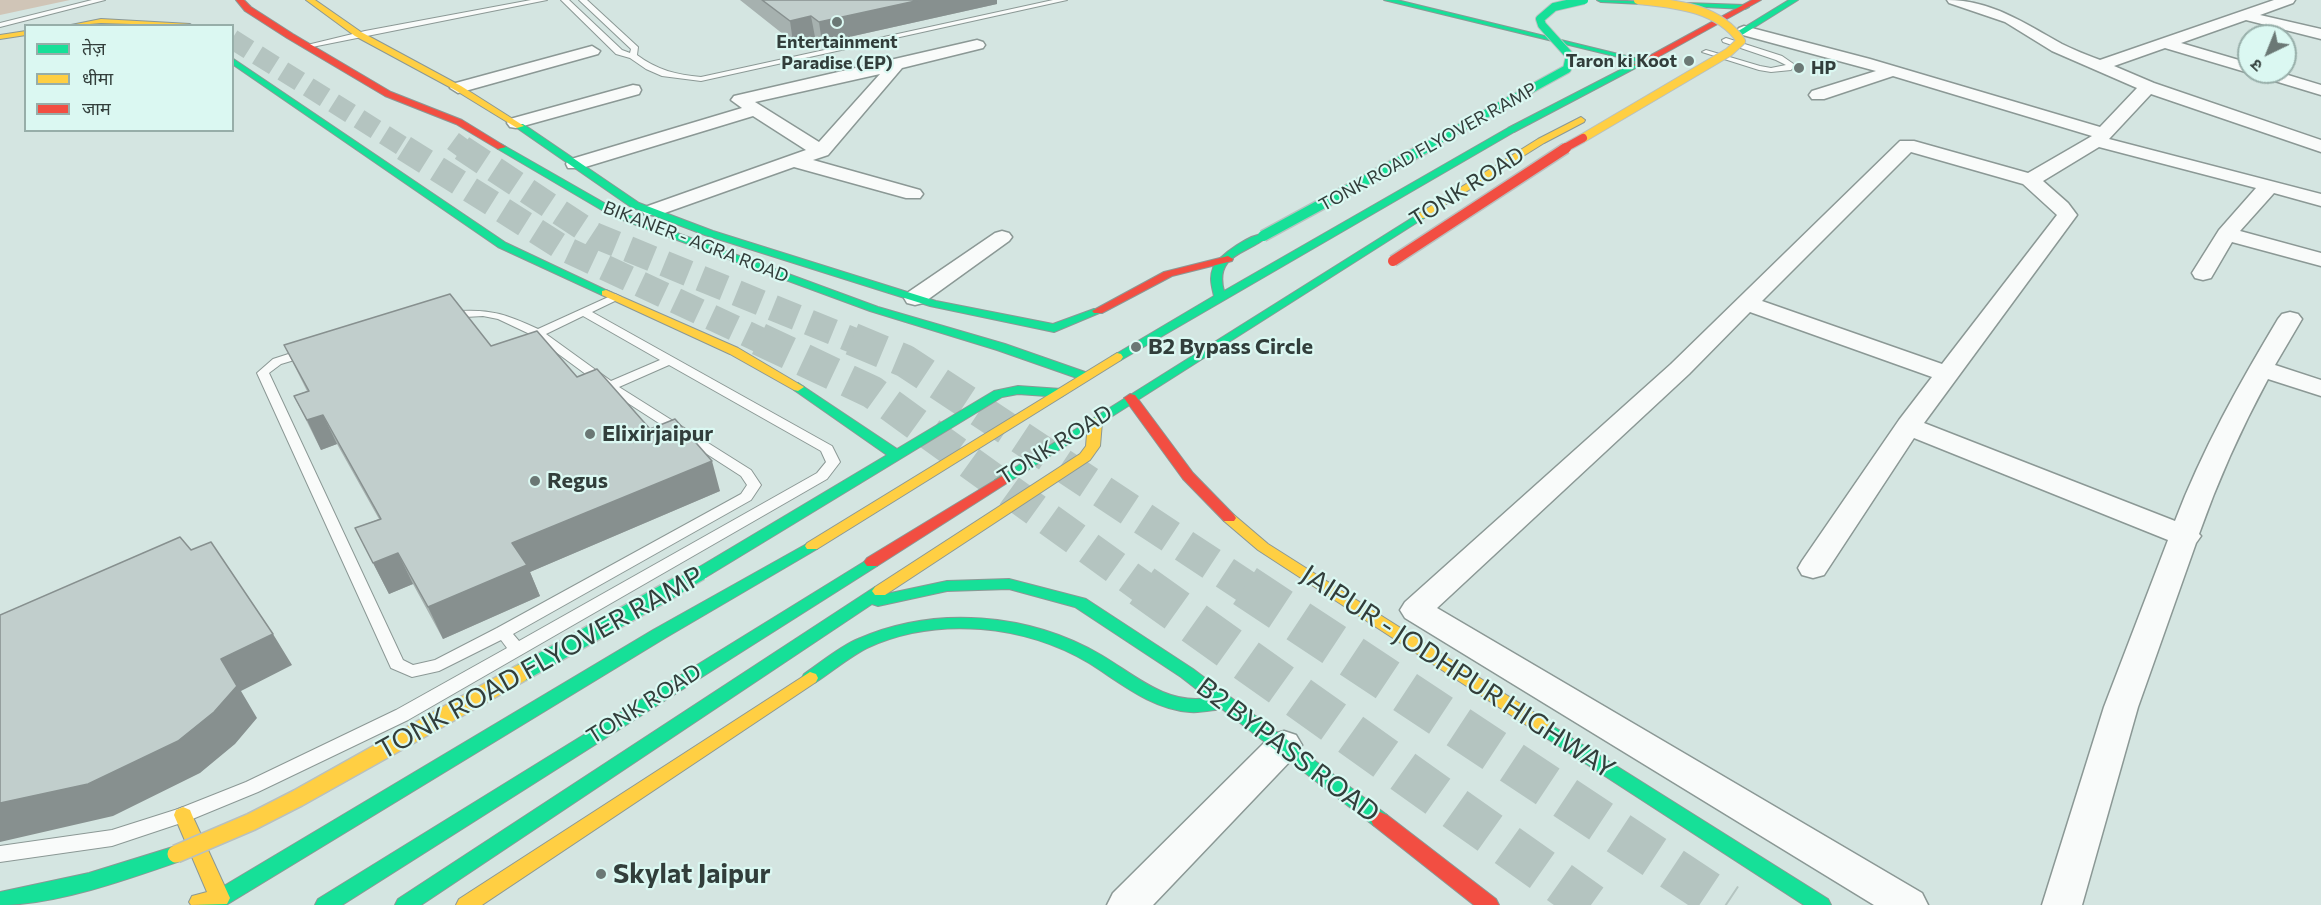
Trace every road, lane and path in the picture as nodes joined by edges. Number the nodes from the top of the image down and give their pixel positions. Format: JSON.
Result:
{"nodes":[{"id":1,"x":101,"y":0,"type":"edge"},
{"id":2,"x":240,"y":0,"type":"edge"},
{"id":3,"x":310,"y":0,"type":"edge"},
{"id":4,"x":505,"y":0,"type":"edge"},
{"id":5,"x":543,"y":0,"type":"edge"},
{"id":6,"x":565,"y":0,"type":"edge"},
{"id":7,"x":583,"y":0,"type":"edge"},
{"id":8,"x":1057,"y":0,"type":"edge"},
{"id":9,"x":1388,"y":0,"type":"edge"},
{"id":10,"x":1417,"y":0,"type":"edge"},
{"id":11,"x":1584,"y":0,"type":"edge"},
{"id":12,"x":1601,"y":0,"type":"edge"},
{"id":13,"x":1638,"y":0,"type":"edge"},
{"id":14,"x":1794,"y":0,"type":"edge"},
{"id":15,"x":1954,"y":0,"type":"edge"},
{"id":16,"x":2288,"y":0,"type":"edge"},
{"id":17,"x":1751,"y":3,"type":"edge"},
{"id":18,"x":116,"y":10,"type":"dead end"},
{"id":19,"x":2244,"y":15,"type":"junction"},
{"id":20,"x":0,"y":20,"type":"edge"},
{"id":21,"x":32,"y":24,"type":"edge"},
{"id":22,"x":67,"y":24,"type":"edge"},
{"id":23,"x":82,"y":24,"type":"edge"},
{"id":24,"x":161,"y":24,"type":"edge"},
{"id":25,"x":0,"y":25,"type":"edge"},
{"id":26,"x":23,"y":27,"type":"edge"},
{"id":27,"x":1744,"y":31,"type":"junction"},
{"id":28,"x":357,"y":34,"type":"junction"},
{"id":29,"x":2321,"y":34,"type":"edge"},
{"id":30,"x":0,"y":37,"type":"edge"},
{"id":31,"x":1726,"y":40,"type":"junction"},
{"id":32,"x":2165,"y":43,"type":"junction"},
{"id":33,"x":977,"y":45,"type":"dead end"},
{"id":34,"x":307,"y":46,"type":"junction"},
{"id":35,"x":592,"y":51,"type":"dead end"},
{"id":36,"x":1706,"y":52,"type":"junction"},
{"id":37,"x":633,"y":56,"type":"junction"},
{"id":38,"x":1648,"y":57,"type":"junction"},
{"id":39,"x":234,"y":61,"type":"edge"},
{"id":40,"x":2237,"y":64,"type":"edge"},
{"id":41,"x":896,"y":65,"type":"junction"},
{"id":42,"x":2099,"y":66,"type":"junction"},
{"id":43,"x":1891,"y":71,"type":"junction"},
{"id":44,"x":1650,"y":82,"type":"dead end"},
{"id":45,"x":2297,"y":83,"type":"edge"},
{"id":46,"x":2148,"y":87,"type":"junction"},
{"id":47,"x":458,"y":88,"type":"junction"},
{"id":48,"x":633,"y":90,"type":"dead end"},
{"id":49,"x":2321,"y":90,"type":"edge"},
{"id":50,"x":388,"y":93,"type":"junction"},
{"id":51,"x":1818,"y":95,"type":"dead end"},
{"id":52,"x":755,"y":110,"type":"junction"},
{"id":53,"x":1590,"y":114,"type":"dead end"},
{"id":54,"x":516,"y":123,"type":"junction"},
{"id":55,"x":434,"y":128,"type":"dead end"},
{"id":56,"x":2101,"y":137,"type":"junction"},
{"id":57,"x":2321,"y":146,"type":"edge"},
{"id":58,"x":821,"y":151,"type":"junction"},
{"id":59,"x":794,"y":161,"type":"junction"},
{"id":60,"x":574,"y":164,"type":"junction"},
{"id":61,"x":2030,"y":180,"type":"junction"},
{"id":62,"x":2267,"y":185,"type":"junction"},
{"id":63,"x":913,"y":195,"type":"dead end"},
{"id":64,"x":2321,"y":200,"type":"edge"},
{"id":65,"x":652,"y":212,"type":"junction"},
{"id":66,"x":2226,"y":234,"type":"junction"},
{"id":67,"x":1002,"y":237,"type":"dead end"},
{"id":68,"x":1228,"y":258,"type":"junction"},
{"id":69,"x":2321,"y":261,"type":"edge"},
{"id":70,"x":1377,"y":266,"type":"dead end"},
{"id":71,"x":1359,"y":270,"type":"dead end"},
{"id":72,"x":1330,"y":273,"type":"junction"},
{"id":73,"x":2203,"y":273,"type":"dead end"},
{"id":74,"x":615,"y":297,"type":"junction"},
{"id":75,"x":1220,"y":297,"type":"junction"},
{"id":76,"x":915,"y":298,"type":"junction"},
{"id":77,"x":1746,"y":303,"type":"junction"},
{"id":78,"x":584,"y":312,"type":"junction"},
{"id":79,"x":439,"y":317,"type":"edge"},
{"id":80,"x":2290,"y":319,"type":"dead end"},
{"id":81,"x":538,"y":333,"type":"junction"},
{"id":82,"x":317,"y":348,"type":"edge"},
{"id":83,"x":671,"y":360,"type":"junction"},
{"id":84,"x":2261,"y":369,"type":"junction"},
{"id":85,"x":1947,"y":374,"type":"junction"},
{"id":86,"x":1084,"y":376,"type":"junction"},
{"id":87,"x":610,"y":386,"type":"junction"},
{"id":88,"x":2321,"y":388,"type":"edge"},
{"id":89,"x":1061,"y":393,"type":"junction"},
{"id":90,"x":1130,"y":398,"type":"junction"},
{"id":91,"x":1095,"y":422,"type":"junction"},
{"id":92,"x":1908,"y":426,"type":"junction"},
{"id":93,"x":897,"y":455,"type":"junction"},
{"id":94,"x":2186,"y":536,"type":"junction"},
{"id":95,"x":1813,"y":568,"type":"dead end"},
{"id":96,"x":594,"y":582,"type":"junction"},
{"id":97,"x":612,"y":595,"type":"junction"},
{"id":98,"x":839,"y":617,"type":"junction"},
{"id":99,"x":502,"y":632,"type":"junction"},
{"id":100,"x":517,"y":650,"type":"junction"},
{"id":101,"x":1226,"y":702,"type":"junction"},
{"id":102,"x":1284,"y":745,"type":"junction"},
{"id":103,"x":183,"y":815,"type":"junction"},
{"id":104,"x":0,"y":854,"type":"edge"},
{"id":105,"x":0,"y":901,"type":"edge"},
{"id":106,"x":214,"y":902,"type":"edge"},
{"id":107,"x":186,"y":905,"type":"edge"},
{"id":108,"x":325,"y":905,"type":"edge"},
{"id":109,"x":405,"y":905,"type":"edge"},
{"id":110,"x":466,"y":905,"type":"edge"},
{"id":111,"x":1127,"y":905,"type":"edge"},
{"id":112,"x":1489,"y":905,"type":"edge"},
{"id":113,"x":1821,"y":905,"type":"edge"},
{"id":114,"x":1908,"y":905,"type":"edge"},
{"id":115,"x":2062,"y":905,"type":"edge"}],
"edges":[{"from":1,"to":21,"type":"lane"},
{"from":2,"to":34,"type":"main road","name":"BIKANER - AGRA ROAD"},
{"from":3,"to":28,"type":"main road","name":"TONK ROAD FLYOVER RAMP"},
{"from":4,"to":28,"type":"lane"},
{"from":5,"to":28,"type":"lane"},
{"from":6,"to":37,"type":"lane"},
{"from":7,"to":37,"type":"lane"},
{"from":8,"to":37,"type":"lane"},
{"from":9,"to":38,"type":"main road"},
{"from":10,"to":38,"type":"main road"},
{"from":11,"to":68,"type":"main road","name":"TONK ROAD FLYOVER RAMP","bridge":true},
{"from":12,"to":17,"type":"main road"},
{"from":13,"to":70,"type":"main road","bridge":true},
{"from":14,"to":27,"type":"main road"},
{"from":15,"to":42,"type":"street"},
{"from":16,"to":19,"type":"street"},
{"from":17,"to":38,"type":"main road","name":"TONK ROAD"},
{"from":18,"to":22,"type":"main road"},
{"from":19,"to":29,"type":"street"},
{"from":19,"to":32,"type":"street"},
{"from":20,"to":26,"type":"lane"},
{"from":23,"to":24,"type":"main road"},
{"from":25,"to":26,"type":"lane"},
{"from":26,"to":30,"type":"main road"},
{"from":27,"to":31,"type":"main road"},
{"from":27,"to":43,"type":"street"},
{"from":28,"to":34,"type":"lane"},
{"from":28,"to":47,"type":"main road","name":"TONK ROAD FLYOVER RAMP"},
{"from":31,"to":36,"type":"main road"},
{"from":31,"to":36,"type":"lane"},
{"from":32,"to":40,"type":"street"},
{"from":32,"to":42,"type":"street"},
{"from":33,"to":41,"type":"street"},
{"from":34,"to":50,"type":"main road","name":"BIKANER - AGRA ROAD"},
{"from":35,"to":47,"type":"street"},
{"from":36,"to":44,"type":"main road"},
{"from":38,"to":75,"type":"main road","name":"TONK ROAD"},
{"from":39,"to":74,"type":"main road"},
{"from":41,"to":52,"type":"street"},
{"from":41,"to":58,"type":"street"},
{"from":42,"to":46,"type":"street"},
{"from":43,"to":51,"type":"street"},
{"from":43,"to":56,"type":"street"},
{"from":45,"to":49,"type":"street"},
{"from":46,"to":56,"type":"street"},
{"from":46,"to":57,"type":"street"},
{"from":47,"to":54,"type":"main road","name":"TONK ROAD FLYOVER RAMP"},
{"from":48,"to":54,"type":"street"},
{"from":50,"to":55,"type":"main road"},
{"from":50,"to":86,"type":"main road","name":"BIKANER - AGRA ROAD"},
{"from":52,"to":58,"type":"street"},
{"from":52,"to":60,"type":"street"},
{"from":53,"to":72,"type":"main road","name":"TONK ROAD"},
{"from":54,"to":60,"type":"main road","name":"TONK ROAD FLYOVER RAMP"},
{"from":56,"to":61,"type":"street"},
{"from":56,"to":62,"type":"street"},
{"from":58,"to":59,"type":"street"},
{"from":59,"to":63,"type":"street"},
{"from":59,"to":65,"type":"street"},
{"from":60,"to":65,"type":"main road","name":"TONK ROAD FLYOVER RAMP"},
{"from":61,"to":77,"type":"street"},
{"from":61,"to":85,"type":"street"},
{"from":62,"to":64,"type":"street"},
{"from":62,"to":66,"type":"street"},
{"from":65,"to":76,"type":"main road","name":"TONK ROAD FLYOVER RAMP"},
{"from":66,"to":69,"type":"street"},
{"from":66,"to":73,"type":"street"},
{"from":67,"to":76,"type":"street"},
{"from":68,"to":75,"type":"main road"},
{"from":68,"to":76,"type":"main road","name":"TONK ROAD FLYOVER RAMP"},
{"from":71,"to":72,"type":"main road"},
{"from":72,"to":90,"type":"main road","name":"TONK ROAD"},
{"from":74,"to":78,"type":"lane"},
{"from":74,"to":93,"type":"main road"},
{"from":75,"to":86,"type":"main road","name":"TONK ROAD"},
{"from":77,"to":85,"type":"street"},
{"from":77,"to":114,"type":"street"},
{"from":78,"to":81,"type":"lane"},
{"from":78,"to":83,"type":"lane"},
{"from":79,"to":81,"type":"lane"},
{"from":80,"to":84,"type":"street"},
{"from":81,"to":87,"type":"lane"},
{"from":82,"to":99,"type":"lane"},
{"from":83,"to":87,"type":"lane"},
{"from":83,"to":97,"type":"lane"},
{"from":84,"to":88,"type":"street"},
{"from":84,"to":94,"type":"street"},
{"from":85,"to":92,"type":"street"},
{"from":86,"to":89,"type":"main road","name":"TONK ROAD"},
{"from":87,"to":96,"type":"lane"},
{"from":89,"to":93,"type":"main road","name":"TONK ROAD FLYOVER RAMP"},
{"from":89,"to":106,"type":"main road","name":"TONK ROAD"},
{"from":90,"to":91,"type":"main road","name":"TONK ROAD"},
{"from":90,"to":113,"type":"main road","name":"JAIPUR - JODHPUR HIGHWAY"},
{"from":91,"to":98,"type":"main road"},
{"from":91,"to":108,"type":"main road","name":"TONK ROAD"},
{"from":92,"to":94,"type":"street"},
{"from":92,"to":95,"type":"street"},
{"from":93,"to":105,"type":"main road","name":"TONK ROAD FLYOVER RAMP","bridge":true},
{"from":94,"to":115,"type":"street"},
{"from":96,"to":97,"type":"lane"},
{"from":96,"to":99,"type":"lane"},
{"from":97,"to":100,"type":"lane"},
{"from":98,"to":101,"type":"main road","name":"B2 BYPASS ROAD"},
{"from":98,"to":109,"type":"main road"},
{"from":99,"to":100,"type":"lane"},
{"from":100,"to":103,"type":"lane"},
{"from":101,"to":102,"type":"main road","name":"B2 BYPASS ROAD"},
{"from":101,"to":110,"type":"main road"},
{"from":102,"to":111,"type":"street"},
{"from":102,"to":112,"type":"main road","name":"B2 BYPASS ROAD"},
{"from":103,"to":104,"type":"lane"},
{"from":103,"to":106,"type":"main road"},
{"from":106,"to":107,"type":"main road","name":"TONK ROAD"}]}
